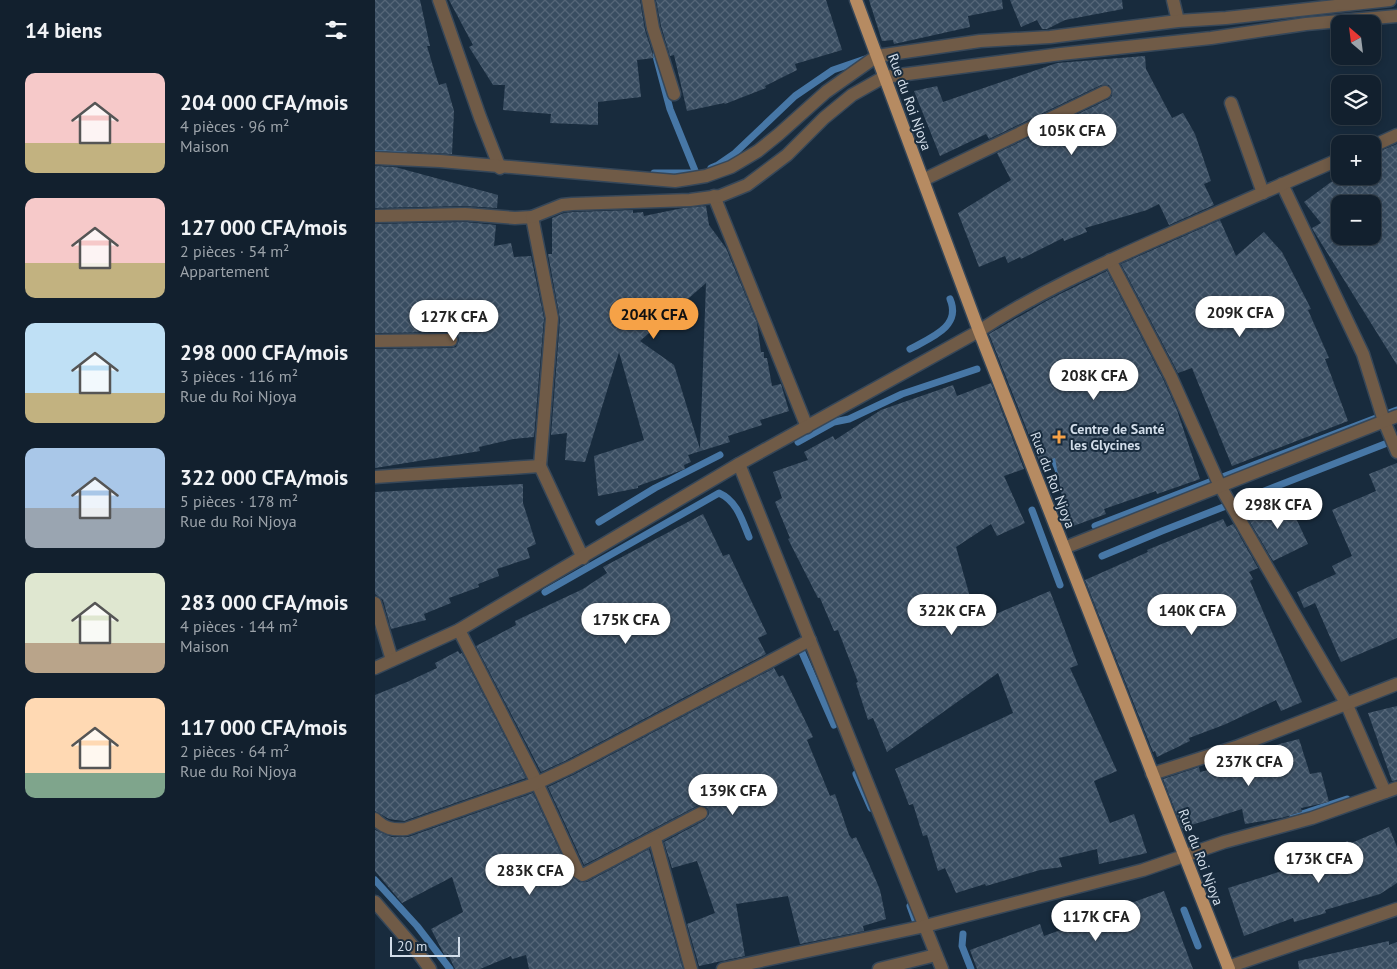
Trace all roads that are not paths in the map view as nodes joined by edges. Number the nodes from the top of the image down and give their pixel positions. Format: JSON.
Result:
{"nodes":[{"id":1,"x":439,"y":0,"type":"edge"},
{"id":2,"x":648,"y":0,"type":"edge"},
{"id":3,"x":856,"y":0,"type":"edge"},
{"id":4,"x":1173,"y":0,"type":"edge"},
{"id":5,"x":1390,"y":0,"type":"edge"},
{"id":6,"x":1397,"y":16,"type":"edge"},
{"id":7,"x":1178,"y":20,"type":"junction"},
{"id":8,"x":877,"y":56,"type":"junction"},
{"id":9,"x":884,"y":77,"type":"junction"},
{"id":10,"x":1105,"y":92,"type":"dead end"},
{"id":11,"x":674,"y":94,"type":"dead end"},
{"id":12,"x":1231,"y":103,"type":"dead end"},
{"id":13,"x":1397,"y":135,"type":"edge"},
{"id":14,"x":1381,"y":142,"type":"edge"},
{"id":15,"x":375,"y":158,"type":"edge"},
{"id":16,"x":1331,"y":163,"type":"edge"},
{"id":17,"x":500,"y":168,"type":"junction"},
{"id":18,"x":923,"y":180,"type":"junction"},
{"id":19,"x":1283,"y":184,"type":"junction"},
{"id":20,"x":1263,"y":193,"type":"junction"},
{"id":21,"x":715,"y":196,"type":"junction"},
{"id":22,"x":375,"y":216,"type":"edge"},
{"id":23,"x":532,"y":217,"type":"junction"},
{"id":24,"x":1110,"y":260,"type":"junction"},
{"id":25,"x":979,"y":331,"type":"junction"},
{"id":26,"x":451,"y":340,"type":"dead end"},
{"id":27,"x":375,"y":341,"type":"edge"},
{"id":28,"x":1397,"y":416,"type":"edge"},
{"id":29,"x":1384,"y":421,"type":"junction"},
{"id":30,"x":807,"y":427,"type":"junction"},
{"id":31,"x":1397,"y":452,"type":"edge"},
{"id":32,"x":739,"y":464,"type":"junction"},
{"id":33,"x":540,"y":466,"type":"junction"},
{"id":34,"x":375,"y":477,"type":"edge"},
{"id":35,"x":1220,"y":486,"type":"junction"},
{"id":36,"x":1064,"y":548,"type":"junction"},
{"id":37,"x":583,"y":558,"type":"junction"},
{"id":38,"x":375,"y":603,"type":"edge"},
{"id":39,"x":459,"y":630,"type":"junction"},
{"id":40,"x":810,"y":640,"type":"junction"},
{"id":41,"x":392,"y":660,"type":"junction"},
{"id":42,"x":375,"y":668,"type":"edge"},
{"id":43,"x":1397,"y":684,"type":"edge"},
{"id":44,"x":1346,"y":704,"type":"junction"},
{"id":45,"x":1152,"y":774,"type":"junction"},
{"id":46,"x":537,"y":783,"type":"junction"},
{"id":47,"x":1391,"y":790,"type":"edge"},
{"id":48,"x":701,"y":813,"type":"dead end"},
{"id":49,"x":375,"y":819,"type":"edge"},
{"id":50,"x":655,"y":839,"type":"junction"},
{"id":51,"x":1184,"y":857,"type":"junction"},
{"id":52,"x":375,"y":902,"type":"edge"},
{"id":53,"x":1397,"y":908,"type":"edge"},
{"id":54,"x":925,"y":926,"type":"junction"},
{"id":55,"x":936,"y":955,"type":"junction"},
{"id":56,"x":1228,"y":968,"type":"edge"},
{"id":57,"x":429,"y":969,"type":"edge"},
{"id":58,"x":691,"y":969,"type":"edge"},
{"id":59,"x":723,"y":969,"type":"edge"},
{"id":60,"x":879,"y":969,"type":"edge"},
{"id":61,"x":942,"y":969,"type":"edge"}],
"edges":[{"from":1,"to":17,"type":"street"},
{"from":2,"to":11,"type":"street"},
{"from":3,"to":8,"type":"main road","name":"Rue du Roi Njoya"},
{"from":4,"to":7,"type":"street"},
{"from":5,"to":7,"type":"street"},
{"from":6,"to":9,"type":"street"},
{"from":7,"to":8,"type":"street"},
{"from":8,"to":9,"type":"main road","name":"Rue du Roi Njoya"},
{"from":8,"to":17,"type":"street"},
{"from":9,"to":18,"type":"main road","name":"Rue du Roi Njoya"},
{"from":9,"to":21,"type":"street"},
{"from":10,"to":18,"type":"street"},
{"from":12,"to":20,"type":"street"},
{"from":13,"to":14,"type":"street"},
{"from":15,"to":17,"type":"street"},
{"from":16,"to":19,"type":"street"},
{"from":18,"to":25,"type":"main road","name":"Rue du Roi Njoya"},
{"from":19,"to":20,"type":"street"},
{"from":19,"to":29,"type":"street"},
{"from":20,"to":24,"type":"street"},
{"from":21,"to":23,"type":"street"},
{"from":21,"to":30,"type":"street"},
{"from":22,"to":23,"type":"street"},
{"from":23,"to":33,"type":"street"},
{"from":24,"to":25,"type":"street"},
{"from":24,"to":35,"type":"street"},
{"from":25,"to":30,"type":"street"},
{"from":25,"to":36,"type":"main road","name":"Rue du Roi Njoya"},
{"from":26,"to":27,"type":"street"},
{"from":28,"to":29,"type":"street"},
{"from":29,"to":31,"type":"street"},
{"from":29,"to":35,"type":"street"},
{"from":30,"to":32,"type":"street"},
{"from":32,"to":37,"type":"street"},
{"from":32,"to":40,"type":"street"},
{"from":33,"to":34,"type":"street"},
{"from":33,"to":37,"type":"street"},
{"from":35,"to":36,"type":"street"},
{"from":35,"to":44,"type":"street"},
{"from":36,"to":45,"type":"main road","name":"Rue du Roi Njoya"},
{"from":37,"to":39,"type":"street"},
{"from":38,"to":41,"type":"street"},
{"from":39,"to":41,"type":"street"},
{"from":39,"to":46,"type":"street"},
{"from":40,"to":46,"type":"street"},
{"from":40,"to":54,"type":"street"},
{"from":41,"to":42,"type":"street"},
{"from":43,"to":44,"type":"street"},
{"from":44,"to":45,"type":"street"},
{"from":44,"to":47,"type":"street"},
{"from":45,"to":51,"type":"main road","name":"Rue du Roi Njoya"},
{"from":46,"to":49,"type":"street"},
{"from":46,"to":50,"type":"street"},
{"from":47,"to":51,"type":"street"},
{"from":48,"to":50,"type":"street"},
{"from":50,"to":58,"type":"street"},
{"from":51,"to":54,"type":"street"},
{"from":51,"to":56,"type":"main road","name":"Rue du Roi Njoya"},
{"from":52,"to":57,"type":"street"},
{"from":53,"to":56,"type":"street"},
{"from":54,"to":55,"type":"street"},
{"from":54,"to":59,"type":"street"},
{"from":55,"to":60,"type":"street"},
{"from":55,"to":61,"type":"street"}]}
